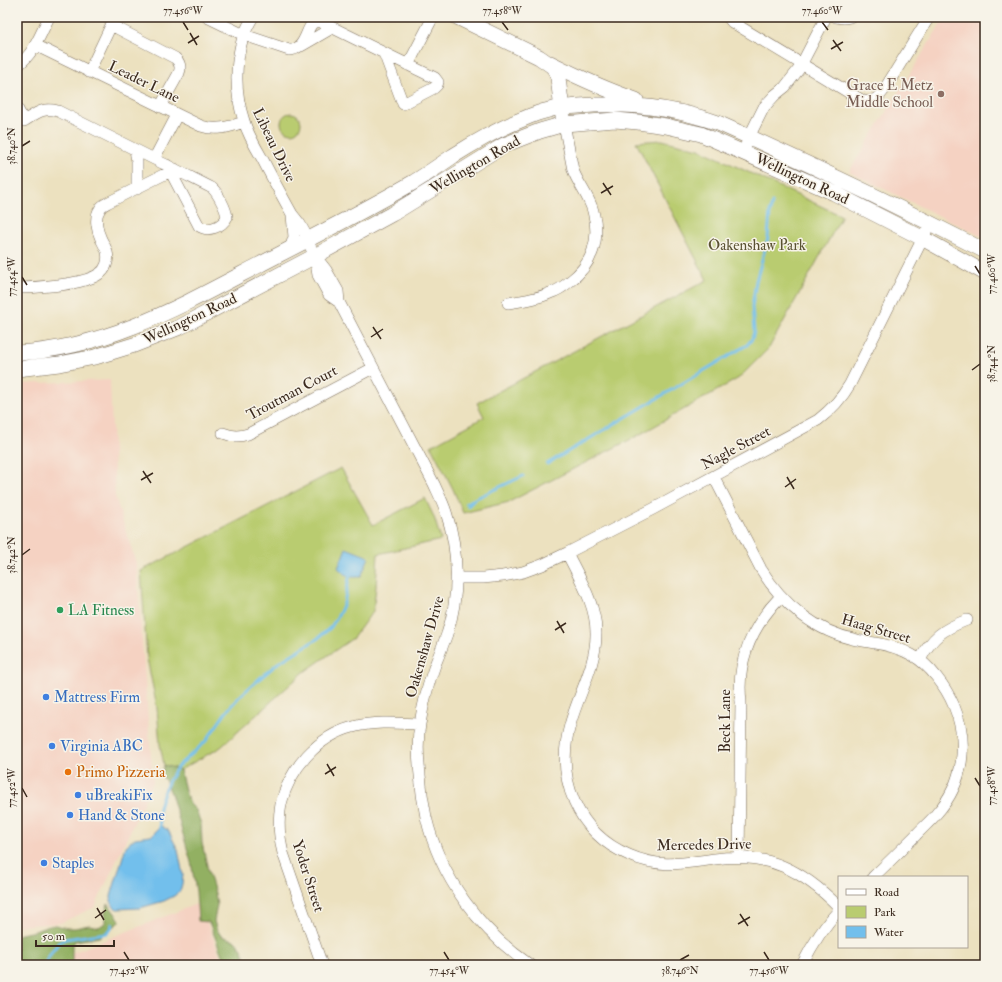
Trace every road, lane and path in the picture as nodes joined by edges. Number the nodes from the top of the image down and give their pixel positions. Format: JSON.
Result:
{"nodes":[{"id":1,"x":49,"y":17,"type":"edge"},
{"id":2,"x":208,"y":17,"type":"edge"},
{"id":3,"x":252,"y":17,"type":"edge"},
{"id":4,"x":433,"y":17,"type":"edge"},
{"id":5,"x":456,"y":17,"type":"edge"},
{"id":6,"x":728,"y":17,"type":"edge"},
{"id":7,"x":826,"y":17,"type":"edge"},
{"id":8,"x":836,"y":17,"type":"edge"},
{"id":9,"x":850,"y":17,"type":"edge"},
{"id":10,"x":928,"y":17,"type":"edge"},
{"id":11,"x":113,"y":21,"type":"edge"},
{"id":12,"x":244,"y":35,"type":"junction"},
{"id":13,"x":35,"y":45,"type":"junction"},
{"id":14,"x":384,"y":53,"type":"junction"},
{"id":15,"x":539,"y":57,"type":"junction"},
{"id":16,"x":802,"y":64,"type":"junction"},
{"id":17,"x":408,"y":65,"type":"junction"},
{"id":18,"x":17,"y":66,"type":"edge"},
{"id":19,"x":89,"y":72,"type":"junction"},
{"id":20,"x":160,"y":107,"type":"junction"},
{"id":21,"x":562,"y":107,"type":"junction"},
{"id":22,"x":17,"y":108,"type":"edge"},
{"id":23,"x":658,"y":108,"type":"junction"},
{"id":24,"x":177,"y":115,"type":"junction"},
{"id":25,"x":244,"y":122,"type":"junction"},
{"id":26,"x":564,"y":124,"type":"junction"},
{"id":27,"x":750,"y":137,"type":"junction"},
{"id":28,"x":136,"y":150,"type":"junction"},
{"id":29,"x":743,"y":152,"type":"junction"},
{"id":30,"x":154,"y":159,"type":"junction"},
{"id":31,"x":171,"y":169,"type":"junction"},
{"id":32,"x":137,"y":188,"type":"junction"},
{"id":33,"x":292,"y":214,"type":"junction"},
{"id":34,"x":930,"y":223,"type":"junction"},
{"id":35,"x":922,"y":238,"type":"junction"},
{"id":36,"x":307,"y":240,"type":"junction"},
{"id":37,"x":290,"y":249,"type":"junction"},
{"id":38,"x":985,"y":251,"type":"edge"},
{"id":39,"x":315,"y":256,"type":"junction"},
{"id":40,"x":985,"y":272,"type":"edge"},
{"id":41,"x":21,"y":288,"type":"dead end"},
{"id":42,"x":508,"y":303,"type":"dead end"},
{"id":43,"x":17,"y":353,"type":"edge"},
{"id":44,"x":373,"y":368,"type":"junction"},
{"id":45,"x":17,"y":369,"type":"edge"},
{"id":46,"x":224,"y":433,"type":"dead end"},
{"id":47,"x":714,"y":477,"type":"junction"},
{"id":48,"x":567,"y":553,"type":"junction"},
{"id":49,"x":456,"y":578,"type":"junction"},
{"id":50,"x":781,"y":596,"type":"junction"},
{"id":51,"x":967,"y":620,"type":"dead end"},
{"id":52,"x":920,"y":660,"type":"junction"},
{"id":53,"x":420,"y":724,"type":"junction"},
{"id":54,"x":739,"y":858,"type":"junction"},
{"id":55,"x":874,"y":876,"type":"edge"},
{"id":56,"x":838,"y":908,"type":"edge"},
{"id":57,"x":838,"y":910,"type":"edge"},
{"id":58,"x":322,"y":965,"type":"edge"},
{"id":59,"x":530,"y":965,"type":"edge"},
{"id":60,"x":802,"y":965,"type":"edge"}],
"edges":[{"from":1,"to":13,"type":"street"},
{"from":2,"to":12,"type":"street"},
{"from":3,"to":12,"type":"street","name":"Libeau Drive"},
{"from":4,"to":17,"type":"street"},
{"from":5,"to":15,"type":"main road"},
{"from":6,"to":16,"type":"street"},
{"from":7,"to":16,"type":"street"},
{"from":8,"to":9,"type":"street"},
{"from":10,"to":16,"type":"street"},
{"from":11,"to":19,"type":"street"},
{"from":11,"to":20,"type":"street"},
{"from":12,"to":14,"type":"street"},
{"from":12,"to":25,"type":"street","name":"Libeau Drive"},
{"from":13,"to":18,"type":"street"},
{"from":13,"to":19,"type":"street","name":"Leader Lane"},
{"from":14,"to":17,"type":"street"},
{"from":14,"to":17,"type":"street"},
{"from":15,"to":21,"type":"main road"},
{"from":15,"to":23,"type":"main road"},
{"from":16,"to":27,"type":"street"},
{"from":19,"to":20,"type":"street","name":"Leader Lane"},
{"from":20,"to":24,"type":"street","name":"Leader Lane"},
{"from":21,"to":23,"type":"main road","name":"Wellington Road"},
{"from":21,"to":26,"type":"main road"},
{"from":21,"to":36,"type":"main road","name":"Wellington Road"},
{"from":22,"to":28,"type":"street"},
{"from":23,"to":27,"type":"main road","name":"Wellington Road"},
{"from":24,"to":25,"type":"street","name":"Leader Lane"},
{"from":24,"to":30,"type":"street"},
{"from":25,"to":33,"type":"street","name":"Libeau Drive"},
{"from":26,"to":29,"type":"main road","name":"Wellington Road"},
{"from":26,"to":39,"type":"main road","name":"Wellington Road"},
{"from":26,"to":42,"type":"street"},
{"from":27,"to":29,"type":"street"},
{"from":27,"to":34,"type":"main road","name":"Wellington Road"},
{"from":28,"to":30,"type":"street"},
{"from":28,"to":32,"type":"street"},
{"from":29,"to":35,"type":"main road","name":"Wellington Road"},
{"from":30,"to":31,"type":"street"},
{"from":31,"to":31,"type":"street"},
{"from":31,"to":32,"type":"street"},
{"from":32,"to":41,"type":"street"},
{"from":33,"to":36,"type":"street","name":"Libeau Drive"},
{"from":33,"to":37,"type":"street","name":"Libeau Drive"},
{"from":34,"to":35,"type":"street","name":"Nagle Street"},
{"from":34,"to":38,"type":"main road","name":"Wellington Road"},
{"from":35,"to":40,"type":"main road","name":"Wellington Road"},
{"from":35,"to":47,"type":"street","name":"Nagle Street"},
{"from":36,"to":37,"type":"main road","name":"Wellington Road"},
{"from":36,"to":39,"type":"street","name":"Oakenshaw Drive"},
{"from":37,"to":43,"type":"main road","name":"Wellington Road"},
{"from":39,"to":44,"type":"street","name":"Oakenshaw Drive"},
{"from":39,"to":45,"type":"main road","name":"Wellington Road"},
{"from":44,"to":46,"type":"street","name":"Troutman Court"},
{"from":44,"to":49,"type":"street","name":"Oakenshaw Drive"},
{"from":47,"to":48,"type":"street","name":"Nagle Street"},
{"from":47,"to":50,"type":"street","name":"Haag Street"},
{"from":48,"to":49,"type":"street","name":"Nagle Street"},
{"from":48,"to":54,"type":"street","name":"Mercedes Drive"},
{"from":49,"to":53,"type":"street","name":"Oakenshaw Drive"},
{"from":50,"to":52,"type":"street","name":"Haag Street"},
{"from":50,"to":54,"type":"street","name":"Beck Lane"},
{"from":51,"to":52,"type":"street"},
{"from":52,"to":55,"type":"street","name":"Haag Street"},
{"from":53,"to":58,"type":"street","name":"Yoder Street"},
{"from":53,"to":59,"type":"street","name":"Oakenshaw Drive"},
{"from":54,"to":56,"type":"street","name":"Mercedes Drive"},
{"from":57,"to":60,"type":"street"}]}
